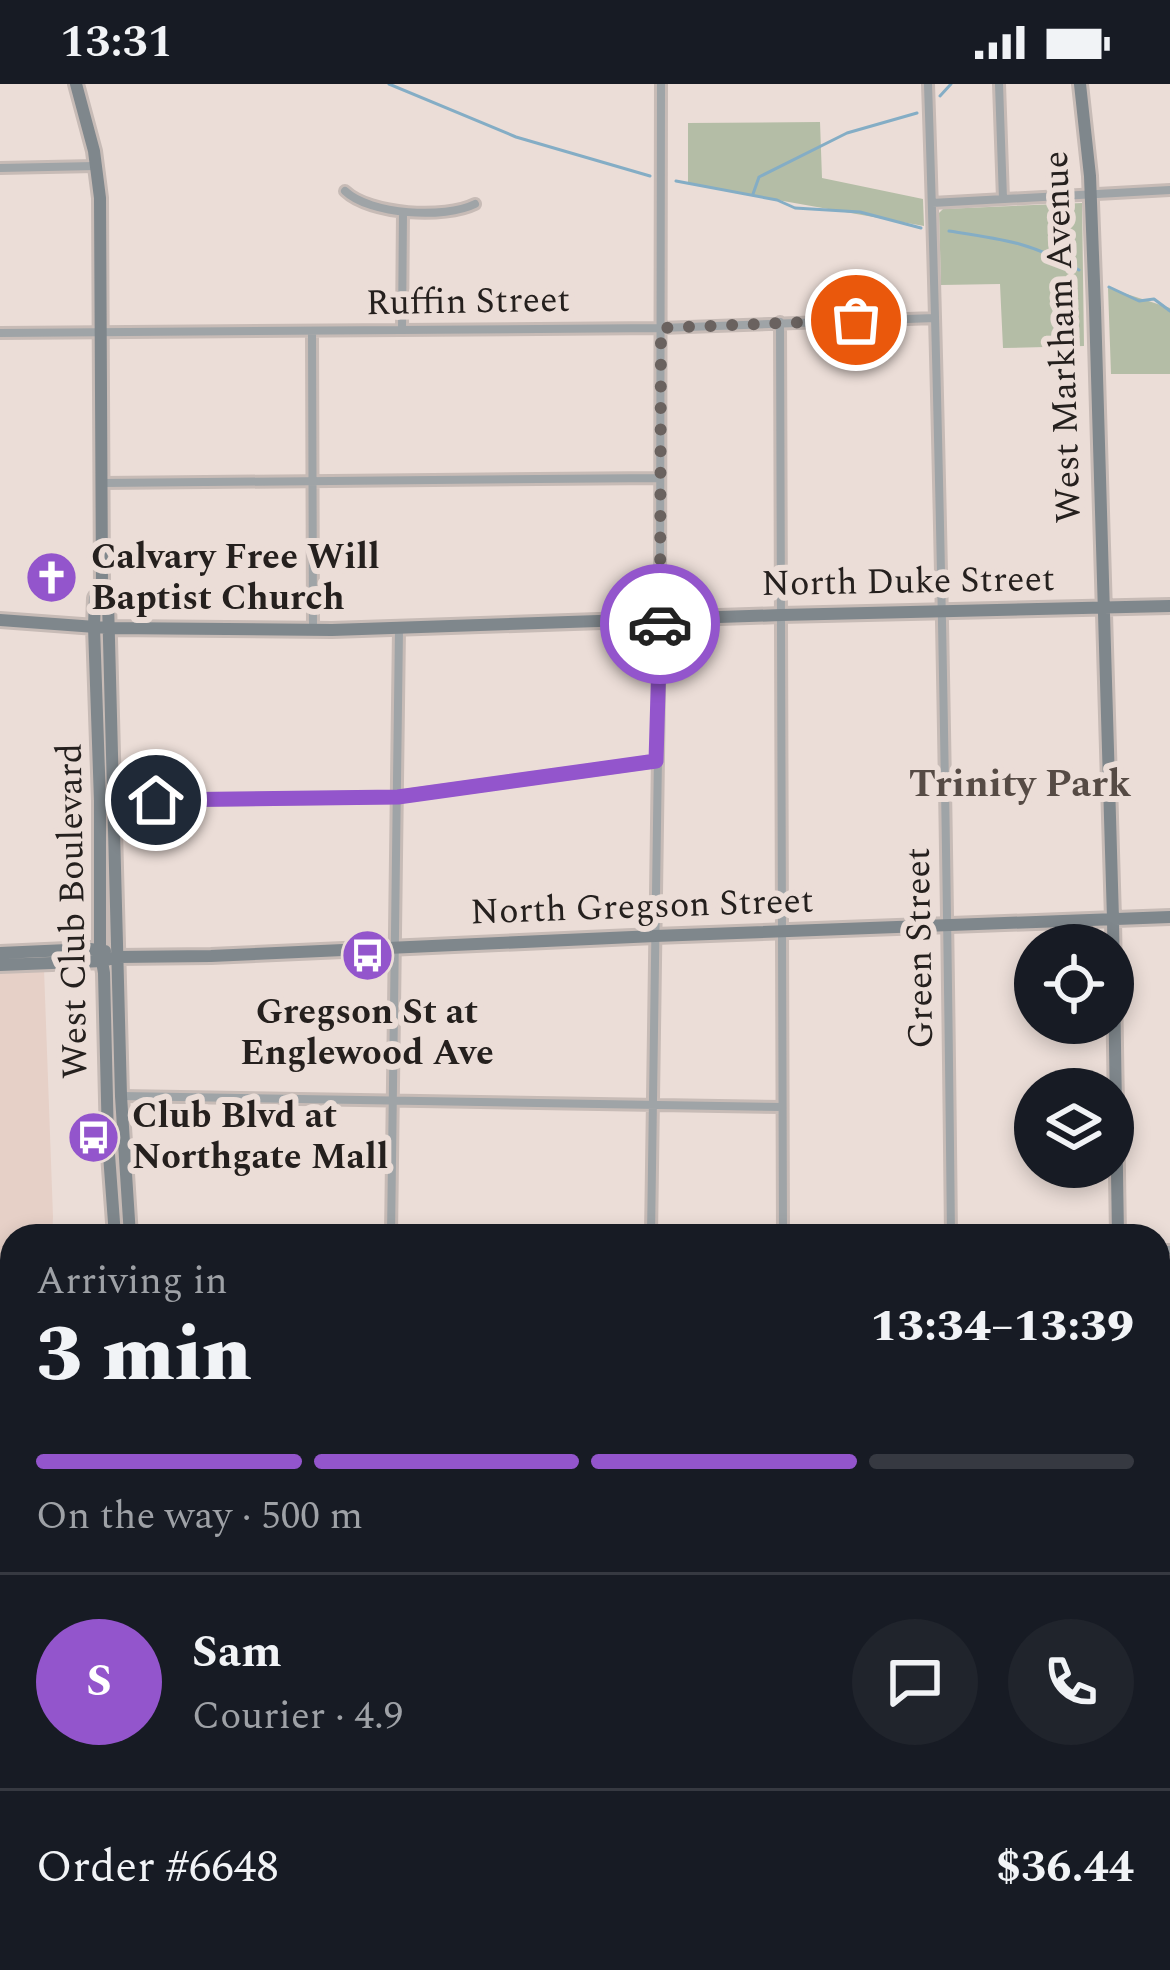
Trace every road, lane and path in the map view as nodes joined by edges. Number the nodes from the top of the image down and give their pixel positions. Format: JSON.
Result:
{"nodes":[{"id":1,"x":76,"y":84,"type":"edge"},
{"id":2,"x":661,"y":84,"type":"edge"},
{"id":3,"x":928,"y":84,"type":"edge"},
{"id":4,"x":999,"y":84,"type":"edge"},
{"id":5,"x":1079,"y":84,"type":"edge"},
{"id":6,"x":97,"y":166,"type":"junction"},
{"id":7,"x":0,"y":168,"type":"edge"},
{"id":8,"x":1170,"y":190,"type":"edge"},
{"id":9,"x":345,"y":191,"type":"dead end"},
{"id":10,"x":1091,"y":194,"type":"junction"},
{"id":11,"x":1003,"y":199,"type":"junction"},
{"id":12,"x":932,"y":203,"type":"junction"},
{"id":13,"x":475,"y":204,"type":"dead end"},
{"id":14,"x":403,"y":212,"type":"junction"},
{"id":15,"x":935,"y":318,"type":"junction"},
{"id":16,"x":780,"y":322,"type":"junction"},
{"id":17,"x":661,"y":328,"type":"junction"},
{"id":18,"x":402,"y":329,"type":"junction"},
{"id":19,"x":312,"y":331,"type":"junction"},
{"id":20,"x":102,"y":332,"type":"junction"},
{"id":21,"x":0,"y":334,"type":"edge"},
{"id":22,"x":659,"y":478,"type":"junction"},
{"id":23,"x":313,"y":481,"type":"junction"},
{"id":24,"x":102,"y":483,"type":"junction"},
{"id":25,"x":1170,"y":607,"type":"edge"},
{"id":26,"x":1103,"y":609,"type":"junction"},
{"id":27,"x":942,"y":612,"type":"junction"},
{"id":28,"x":781,"y":615,"type":"junction"},
{"id":29,"x":660,"y":619,"type":"junction"},
{"id":30,"x":0,"y":620,"type":"edge"},
{"id":31,"x":399,"y":627,"type":"junction"},
{"id":32,"x":102,"y":628,"type":"junction"},
{"id":33,"x":313,"y":630,"type":"junction"},
{"id":34,"x":656,"y":761,"type":"junction"},
{"id":35,"x":398,"y":797,"type":"junction"},
{"id":36,"x":106,"y":801,"type":"junction"},
{"id":37,"x":1170,"y":917,"type":"edge"},
{"id":38,"x":1113,"y":919,"type":"junction"},
{"id":39,"x":947,"y":925,"type":"junction"},
{"id":40,"x":782,"y":931,"type":"junction"},
{"id":41,"x":655,"y":936,"type":"junction"},
{"id":42,"x":397,"y":947,"type":"junction"},
{"id":43,"x":0,"y":953,"type":"edge"},
{"id":44,"x":106,"y":956,"type":"junction"},
{"id":45,"x":0,"y":965,"type":"edge"},
{"id":46,"x":121,"y":1096,"type":"junction"},
{"id":47,"x":394,"y":1100,"type":"junction"},
{"id":48,"x":654,"y":1104,"type":"junction"},
{"id":49,"x":782,"y":1107,"type":"junction"},
{"id":50,"x":119,"y":1224,"type":"edge"},
{"id":51,"x":127,"y":1224,"type":"edge"},
{"id":52,"x":391,"y":1224,"type":"edge"},
{"id":53,"x":651,"y":1224,"type":"edge"},
{"id":54,"x":783,"y":1224,"type":"edge"},
{"id":55,"x":951,"y":1224,"type":"edge"},
{"id":56,"x":1118,"y":1224,"type":"edge"}],
"edges":[{"from":1,"to":6,"type":"main road","name":"West Club Boulevard"},
{"from":2,"to":17,"type":"street"},
{"from":3,"to":12,"type":"street","name":"Green Street"},
{"from":4,"to":11,"type":"street"},
{"from":5,"to":10,"type":"main road","name":"West Markham Avenue"},
{"from":6,"to":7,"type":"street"},
{"from":6,"to":20,"type":"main road","name":"West Club Boulevard"},
{"from":8,"to":10,"type":"street"},
{"from":9,"to":14,"type":"street"},
{"from":10,"to":11,"type":"street"},
{"from":10,"to":26,"type":"main road","name":"West Markham Avenue"},
{"from":11,"to":12,"type":"street"},
{"from":12,"to":15,"type":"street","name":"Green Street"},
{"from":13,"to":14,"type":"street"},
{"from":14,"to":18,"type":"street"},
{"from":15,"to":16,"type":"street","name":"Ruffin Street"},
{"from":15,"to":27,"type":"street","name":"Green Street"},
{"from":16,"to":17,"type":"street","name":"Ruffin Street"},
{"from":16,"to":28,"type":"street"},
{"from":17,"to":18,"type":"street","name":"Ruffin Street"},
{"from":17,"to":22,"type":"street"},
{"from":18,"to":19,"type":"street","name":"Ruffin Street"},
{"from":19,"to":20,"type":"street","name":"Ruffin Street"},
{"from":19,"to":23,"type":"street"},
{"from":20,"to":21,"type":"street","name":"Ruffin Street"},
{"from":20,"to":24,"type":"main road","name":"West Club Boulevard"},
{"from":22,"to":23,"type":"street"},
{"from":22,"to":29,"type":"street"},
{"from":23,"to":24,"type":"street"},
{"from":23,"to":33,"type":"street"},
{"from":24,"to":32,"type":"main road","name":"West Club Boulevard"},
{"from":25,"to":26,"type":"main road","name":"North Duke Street"},
{"from":26,"to":27,"type":"main road","name":"North Duke Street"},
{"from":26,"to":38,"type":"main road","name":"West Markham Avenue"},
{"from":27,"to":28,"type":"main road","name":"North Duke Street"},
{"from":27,"to":39,"type":"street","name":"Green Street"},
{"from":28,"to":29,"type":"main road","name":"North Duke Street"},
{"from":28,"to":40,"type":"street"},
{"from":29,"to":31,"type":"main road","name":"North Duke Street"},
{"from":29,"to":34,"type":"street"},
{"from":30,"to":32,"type":"main road","name":"North Duke Street"},
{"from":31,"to":33,"type":"main road","name":"North Duke Street"},
{"from":31,"to":35,"type":"street"},
{"from":32,"to":33,"type":"main road","name":"North Duke Street"},
{"from":32,"to":36,"type":"main road","name":"West Club Boulevard"},
{"from":34,"to":35,"type":"street"},
{"from":34,"to":41,"type":"street"},
{"from":35,"to":36,"type":"street"},
{"from":35,"to":42,"type":"street"},
{"from":36,"to":44,"type":"main road","name":"West Club Boulevard"},
{"from":37,"to":38,"type":"main road","name":"North Gregson Street"},
{"from":38,"to":39,"type":"main road","name":"North Gregson Street"},
{"from":38,"to":56,"type":"main road","name":"West Markham Avenue"},
{"from":39,"to":40,"type":"main road","name":"North Gregson Street"},
{"from":39,"to":55,"type":"street","name":"Green Street"},
{"from":40,"to":41,"type":"main road","name":"North Gregson Street"},
{"from":40,"to":49,"type":"street"},
{"from":41,"to":42,"type":"main road","name":"North Gregson Street"},
{"from":41,"to":48,"type":"street"},
{"from":42,"to":44,"type":"main road","name":"North Gregson Street"},
{"from":42,"to":47,"type":"street"},
{"from":43,"to":44,"type":"main road","name":"North Gregson Street"},
{"from":44,"to":45,"type":"main road","name":"North Gregson Street"},
{"from":44,"to":46,"type":"main road","name":"West Club Boulevard"},
{"from":44,"to":50,"type":"main road","name":"West Club Boulevard"},
{"from":46,"to":47,"type":"street"},
{"from":46,"to":51,"type":"main road","name":"West Club Boulevard"},
{"from":47,"to":48,"type":"street"},
{"from":47,"to":52,"type":"street"},
{"from":48,"to":49,"type":"street"},
{"from":48,"to":53,"type":"street"},
{"from":49,"to":54,"type":"street"}]}
